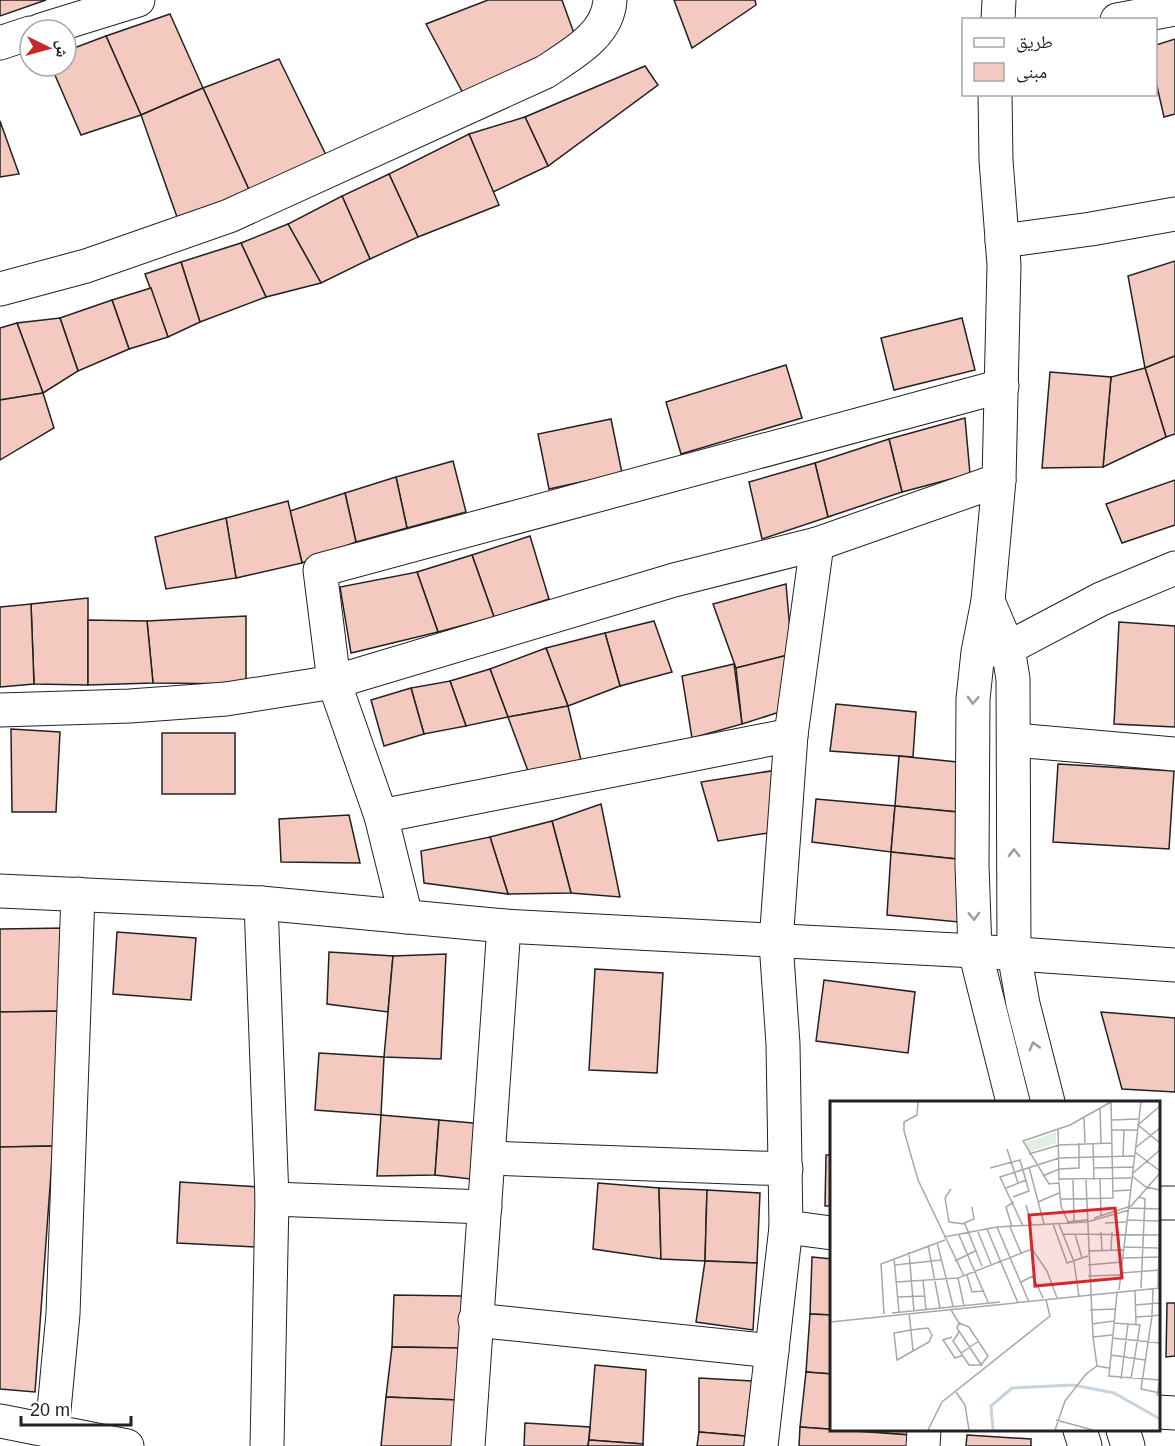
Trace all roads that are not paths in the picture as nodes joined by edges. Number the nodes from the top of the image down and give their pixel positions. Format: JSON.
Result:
{"nodes":[{"id":1,"x":138,"y":0,"type":"edge"},
{"id":2,"x":610,"y":0,"type":"edge"},
{"id":3,"x":999,"y":0,"type":"edge"},
{"id":4,"x":1175,"y":9,"type":"edge"},
{"id":5,"x":78,"y":18,"type":"edge"},
{"id":6,"x":998,"y":18,"type":"edge"},
{"id":7,"x":1128,"y":18,"type":"edge"},
{"id":8,"x":18,"y":37,"type":"edge"},
{"id":9,"x":0,"y":42,"type":"edge"},
{"id":10,"x":995,"y":96,"type":"edge"},
{"id":11,"x":1175,"y":214,"type":"edge"},
{"id":12,"x":1002,"y":241,"type":"junction"},
{"id":13,"x":0,"y":289,"type":"edge"},
{"id":14,"x":1002,"y":386,"type":"junction"},
{"id":15,"x":999,"y":480,"type":"junction"},
{"id":16,"x":817,"y":544,"type":"junction"},
{"id":17,"x":1175,"y":568,"type":"edge"},
{"id":18,"x":993,"y":650,"type":"junction"},
{"id":19,"x":334,"y":682,"type":"junction"},
{"id":20,"x":0,"y":710,"type":"edge"},
{"id":21,"x":791,"y":735,"type":"junction"},
{"id":22,"x":1014,"y":740,"type":"junction"},
{"id":23,"x":1175,"y":754,"type":"edge"},
{"id":24,"x":381,"y":816,"type":"junction"},
{"id":25,"x":0,"y":891,"type":"edge"},
{"id":26,"x":78,"y":894,"type":"junction"},
{"id":27,"x":261,"y":903,"type":"junction"},
{"id":28,"x":405,"y":917,"type":"junction"},
{"id":29,"x":504,"y":926,"type":"junction"},
{"id":30,"x":776,"y":942,"type":"junction"},
{"id":31,"x":975,"y":951,"type":"junction"},
{"id":32,"x":1014,"y":953,"type":"junction"},
{"id":33,"x":1175,"y":965,"type":"edge"},
{"id":34,"x":1012,"y":1101,"type":"edge"},
{"id":35,"x":1048,"y":1101,"type":"edge"},
{"id":36,"x":489,"y":1158,"type":"junction"},
{"id":37,"x":786,"y":1169,"type":"junction"},
{"id":38,"x":272,"y":1199,"type":"junction"},
{"id":39,"x":485,"y":1207,"type":"junction"},
{"id":40,"x":786,"y":1227,"type":"junction"},
{"id":41,"x":830,"y":1233,"type":"edge"},
{"id":42,"x":475,"y":1320,"type":"junction"},
{"id":43,"x":772,"y":1351,"type":"junction"},
{"id":44,"x":1160,"y":1412,"type":"edge"},
{"id":45,"x":1175,"y":1413,"type":"edge"},
{"id":46,"x":0,"y":1421,"type":"edge"},
{"id":47,"x":924,"y":1431,"type":"edge"},
{"id":48,"x":1080,"y":1431,"type":"edge"},
{"id":49,"x":1124,"y":1431,"type":"edge"},
{"id":50,"x":73,"y":1438,"type":"edge"},
{"id":51,"x":127,"y":1446,"type":"edge"},
{"id":52,"x":267,"y":1446,"type":"edge"},
{"id":53,"x":468,"y":1446,"type":"edge"},
{"id":54,"x":761,"y":1446,"type":"edge"},
{"id":55,"x":923,"y":1446,"type":"edge"},
{"id":56,"x":1085,"y":1446,"type":"edge"},
{"id":57,"x":1128,"y":1446,"type":"edge"}],
"edges":[{"from":1,"to":5,"type":"street"},
{"from":2,"to":13,"type":"street"},
{"from":3,"to":6,"type":"street"},
{"from":4,"to":7,"type":"street"},
{"from":8,"to":9,"type":"street"},
{"from":10,"to":12,"type":"street"},
{"from":11,"to":12,"type":"street"},
{"from":12,"to":14,"type":"street"},
{"from":14,"to":15,"type":"street"},
{"from":14,"to":19,"type":"street"},
{"from":15,"to":16,"type":"street"},
{"from":15,"to":18,"type":"street"},
{"from":16,"to":19,"type":"street"},
{"from":16,"to":21,"type":"street"},
{"from":17,"to":18,"type":"street"},
{"from":18,"to":22,"type":"street"},
{"from":18,"to":31,"type":"street","one_way":true},
{"from":19,"to":20,"type":"street"},
{"from":19,"to":24,"type":"street"},
{"from":21,"to":24,"type":"street"},
{"from":21,"to":30,"type":"street"},
{"from":22,"to":23,"type":"street"},
{"from":32,"to":22,"type":"street","one_way":true},
{"from":24,"to":28,"type":"street"},
{"from":25,"to":26,"type":"street"},
{"from":26,"to":27,"type":"street"},
{"from":26,"to":50,"type":"street"},
{"from":27,"to":28,"type":"street"},
{"from":27,"to":38,"type":"street"},
{"from":28,"to":29,"type":"street"},
{"from":29,"to":30,"type":"street"},
{"from":29,"to":36,"type":"street"},
{"from":30,"to":31,"type":"street"},
{"from":30,"to":37,"type":"street"},
{"from":31,"to":32,"type":"street"},
{"from":31,"to":34,"type":"street"},
{"from":32,"to":33,"type":"street"},
{"from":35,"to":32,"type":"street","one_way":true},
{"from":36,"to":37,"type":"street"},
{"from":36,"to":39,"type":"street"},
{"from":37,"to":40,"type":"street"},
{"from":38,"to":39,"type":"street"},
{"from":38,"to":52,"type":"street"},
{"from":39,"to":42,"type":"street"},
{"from":40,"to":41,"type":"street"},
{"from":40,"to":43,"type":"street"},
{"from":42,"to":43,"type":"street"},
{"from":42,"to":53,"type":"street"},
{"from":43,"to":54,"type":"street"},
{"from":44,"to":45,"type":"street"},
{"from":46,"to":50,"type":"street"},
{"from":47,"to":55,"type":"street"},
{"from":48,"to":56,"type":"street"},
{"from":49,"to":57,"type":"street"},
{"from":50,"to":51,"type":"street"}]}
